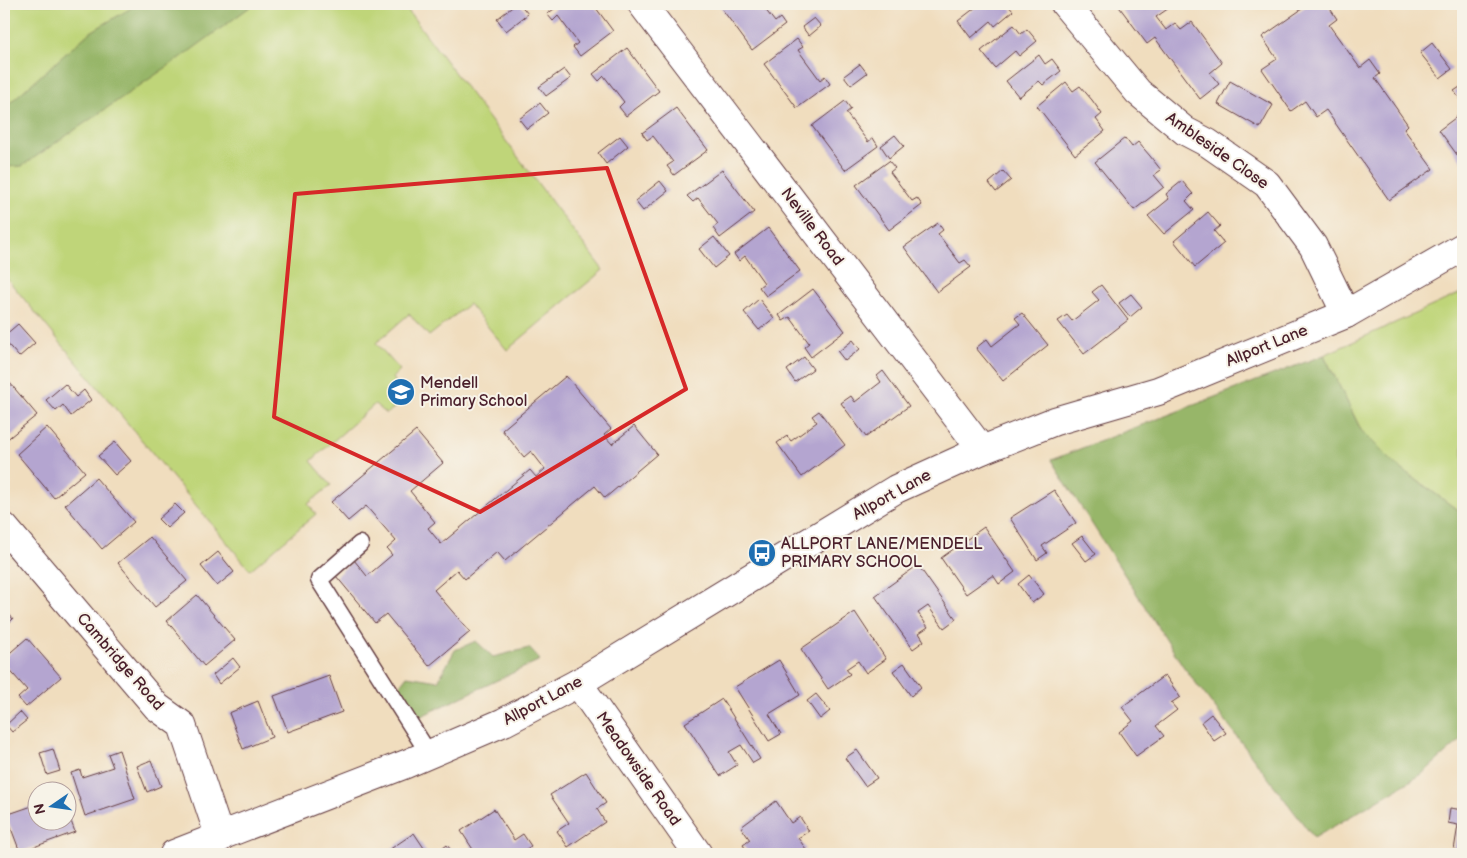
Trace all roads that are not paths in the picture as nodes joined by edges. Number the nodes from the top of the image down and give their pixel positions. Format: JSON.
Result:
{"nodes":[{"id":1,"x":642,"y":4,"type":"edge"},
{"id":2,"x":1065,"y":4,"type":"edge"},
{"id":3,"x":1463,"y":247,"type":"edge"},
{"id":4,"x":1346,"y":314,"type":"junction"},
{"id":5,"x":982,"y":450,"type":"junction"},
{"id":6,"x":4,"y":527,"type":"edge"},
{"id":7,"x":360,"y":544,"type":"dead end"},
{"id":8,"x":578,"y":683,"type":"junction"},
{"id":9,"x":429,"y":754,"type":"junction"},
{"id":10,"x":220,"y":838,"type":"junction"},
{"id":11,"x":174,"y":854,"type":"edge"},
{"id":12,"x":698,"y":854,"type":"edge"}],
"edges":[{"from":1,"to":5,"type":"street","name":"Neville Road"},
{"from":2,"to":4,"type":"street","name":"Ambleside Close"},
{"from":3,"to":4,"type":"street","name":"Allport Lane"},
{"from":4,"to":5,"type":"street","name":"Allport Lane"},
{"from":5,"to":8,"type":"street","name":"Allport Lane"},
{"from":6,"to":10,"type":"street","name":"Cambridge Road"},
{"from":7,"to":9,"type":"lane"},
{"from":8,"to":9,"type":"street","name":"Allport Lane"},
{"from":8,"to":12,"type":"street","name":"Meadowside Road"},
{"from":9,"to":10,"type":"street","name":"Allport Lane"},
{"from":10,"to":11,"type":"street","name":"Allport Lane"}]}
